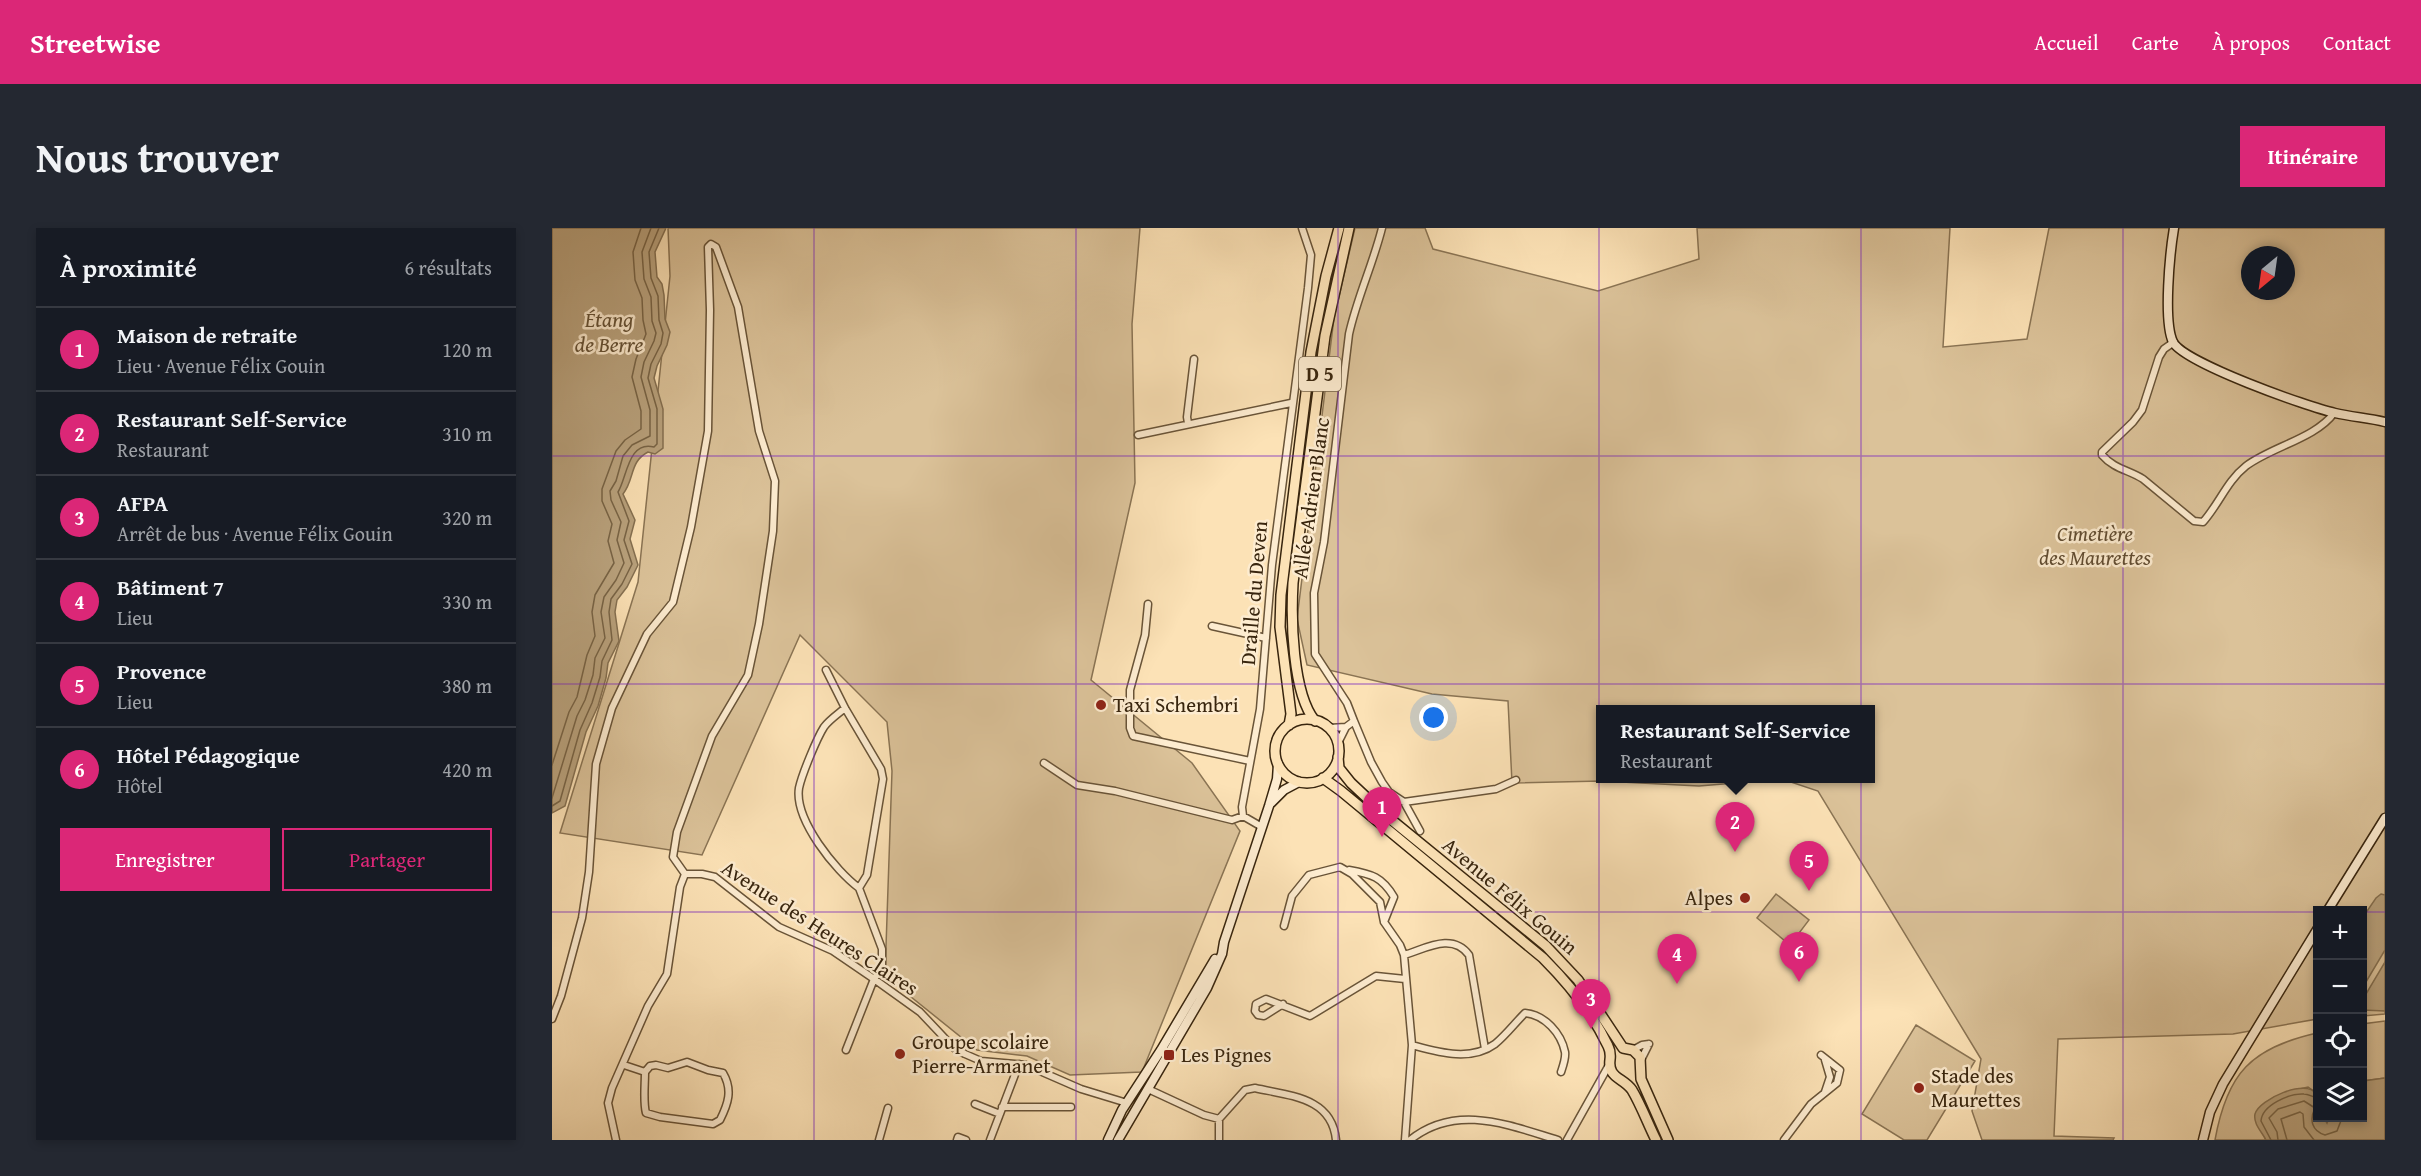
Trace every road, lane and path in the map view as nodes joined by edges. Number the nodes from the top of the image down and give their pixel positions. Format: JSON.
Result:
{"nodes":[{"id":1,"x":1302,"y":228,"type":"edge"},
{"id":2,"x":1339,"y":228,"type":"edge"},
{"id":3,"x":1349,"y":228,"type":"edge"},
{"id":4,"x":1382,"y":228,"type":"edge"},
{"id":5,"x":2174,"y":228,"type":"edge"},
{"id":6,"x":2174,"y":342,"type":"junction"},
{"id":7,"x":1194,"y":359,"type":"dead end"},
{"id":8,"x":1291,"y":403,"type":"junction"},
{"id":9,"x":2334,"y":413,"type":"junction"},
{"id":10,"x":2385,"y":422,"type":"edge"},
{"id":11,"x":1188,"y":423,"type":"junction"},
{"id":12,"x":1138,"y":435,"type":"dead end"},
{"id":13,"x":1148,"y":604,"type":"dead end"},
{"id":14,"x":1212,"y":626,"type":"dead end"},
{"id":15,"x":1266,"y":638,"type":"junction"},
{"id":16,"x":826,"y":670,"type":"dead end"},
{"id":17,"x":844,"y":708,"type":"junction"},
{"id":18,"x":1315,"y":721,"type":"junction"},
{"id":19,"x":1354,"y":722,"type":"junction"},
{"id":20,"x":1289,"y":725,"type":"junction"},
{"id":21,"x":1346,"y":727,"type":"junction"},
{"id":22,"x":1329,"y":728,"type":"junction"},
{"id":23,"x":1338,"y":743,"type":"junction"},
{"id":24,"x":1338,"y":758,"type":"junction"},
{"id":25,"x":1250,"y":762,"type":"junction"},
{"id":26,"x":1044,"y":763,"type":"dead end"},
{"id":27,"x":1278,"y":764,"type":"junction"},
{"id":28,"x":1323,"y":778,"type":"junction"},
{"id":29,"x":1516,"y":780,"type":"dead end"},
{"id":30,"x":1299,"y":782,"type":"junction"},
{"id":31,"x":1404,"y":802,"type":"junction"},
{"id":32,"x":1269,"y":806,"type":"junction"},
{"id":33,"x":1243,"y":816,"type":"junction"},
{"id":34,"x":2385,"y":818,"type":"edge"},
{"id":35,"x":1262,"y":827,"type":"junction"},
{"id":36,"x":1420,"y":831,"type":"dead end"},
{"id":37,"x":1344,"y":869,"type":"junction"},
{"id":38,"x":685,"y":874,"type":"junction"},
{"id":39,"x":860,"y":888,"type":"junction"},
{"id":40,"x":2330,"y":906,"type":"edge"},
{"id":41,"x":1384,"y":922,"type":"junction"},
{"id":42,"x":1284,"y":926,"type":"dead end"},
{"id":43,"x":2313,"y":936,"type":"edge"},
{"id":44,"x":1224,"y":942,"type":"junction"},
{"id":45,"x":1404,"y":955,"type":"junction"},
{"id":46,"x":1406,"y":979,"type":"junction"},
{"id":47,"x":874,"y":980,"type":"junction"},
{"id":48,"x":1282,"y":1004,"type":"dead end"},
{"id":49,"x":552,"y":1019,"type":"edge"},
{"id":50,"x":1412,"y":1045,"type":"junction"},
{"id":51,"x":1623,"y":1048,"type":"junction"},
{"id":52,"x":1485,"y":1049,"type":"junction"},
{"id":53,"x":846,"y":1050,"type":"dead end"},
{"id":54,"x":1634,"y":1050,"type":"junction"},
{"id":55,"x":1612,"y":1055,"type":"junction"},
{"id":56,"x":1640,"y":1064,"type":"junction"},
{"id":57,"x":624,"y":1065,"type":"junction"},
{"id":58,"x":1019,"y":1065,"type":"junction"},
{"id":59,"x":1609,"y":1065,"type":"junction"},
{"id":60,"x":645,"y":1072,"type":"junction"},
{"id":61,"x":1561,"y":1072,"type":"dead end"},
{"id":62,"x":1619,"y":1077,"type":"junction"},
{"id":63,"x":1602,"y":1081,"type":"junction"},
{"id":64,"x":1139,"y":1084,"type":"junction"},
{"id":65,"x":1149,"y":1088,"type":"junction"},
{"id":66,"x":1825,"y":1093,"type":"junction"},
{"id":67,"x":975,"y":1104,"type":"dead end"},
{"id":68,"x":1071,"y":1107,"type":"dead end"},
{"id":69,"x":1124,"y":1107,"type":"junction"},
{"id":70,"x":888,"y":1108,"type":"dead end"},
{"id":71,"x":1001,"y":1110,"type":"junction"},
{"id":72,"x":1131,"y":1117,"type":"junction"},
{"id":73,"x":1219,"y":1119,"type":"junction"},
{"id":74,"x":616,"y":1140,"type":"edge"},
{"id":75,"x":879,"y":1140,"type":"edge"},
{"id":76,"x":957,"y":1140,"type":"edge"},
{"id":77,"x":966,"y":1140,"type":"edge"},
{"id":78,"x":990,"y":1140,"type":"edge"},
{"id":79,"x":1108,"y":1140,"type":"edge"},
{"id":80,"x":1118,"y":1140,"type":"edge"},
{"id":81,"x":1220,"y":1140,"type":"edge"},
{"id":82,"x":1336,"y":1140,"type":"edge"},
{"id":83,"x":1405,"y":1140,"type":"edge"},
{"id":84,"x":1410,"y":1140,"type":"edge"},
{"id":85,"x":1558,"y":1140,"type":"edge"},
{"id":86,"x":1567,"y":1140,"type":"edge"},
{"id":87,"x":1656,"y":1140,"type":"edge"},
{"id":88,"x":1668,"y":1140,"type":"edge"},
{"id":89,"x":1784,"y":1140,"type":"edge"},
{"id":90,"x":2203,"y":1140,"type":"edge"}],
"edges":[{"from":1,"to":8,"type":"street","name":"Draille du Deven"},
{"from":2,"to":20,"type":"main road","number":"D 5"},
{"from":3,"to":18,"type":"main road","number":"D 5"},
{"from":4,"to":19,"type":"street","name":"Allée Adrien Blanc"},
{"from":5,"to":6,"type":"main road"},
{"from":6,"to":9,"type":"main road"},
{"from":6,"to":9,"type":"street"},
{"from":7,"to":11,"type":"street"},
{"from":8,"to":11,"type":"street"},
{"from":8,"to":15,"type":"street","name":"Draille du Deven"},
{"from":9,"to":10,"type":"main road"},
{"from":11,"to":12,"type":"street"},
{"from":13,"to":25,"type":"street"},
{"from":14,"to":15,"type":"street"},
{"from":15,"to":25,"type":"street","name":"Draille du Deven"},
{"from":16,"to":17,"type":"street"},
{"from":17,"to":39,"type":"street"},
{"from":17,"to":39,"type":"street"},
{"from":18,"to":20,"type":"main road"},
{"from":18,"to":22,"type":"main road"},
{"from":19,"to":21,"type":"street"},
{"from":19,"to":31,"type":"street","name":"Allée Adrien Blanc"},
{"from":20,"to":27,"type":"main road"},
{"from":21,"to":22,"type":"street"},
{"from":21,"to":23,"type":"street"},
{"from":22,"to":23,"type":"main road"},
{"from":23,"to":24,"type":"main road"},
{"from":24,"to":28,"type":"main road"},
{"from":24,"to":51,"type":"main road","name":"Avenue Félix Gouin"},
{"from":25,"to":33,"type":"street","name":"Draille du Deven"},
{"from":26,"to":33,"type":"street"},
{"from":27,"to":30,"type":"main road"},
{"from":27,"to":32,"type":"main road"},
{"from":28,"to":30,"type":"main road"},
{"from":28,"to":55,"type":"main road","name":"Avenue Félix Gouin"},
{"from":29,"to":31,"type":"street"},
{"from":30,"to":32,"type":"main road"},
{"from":31,"to":36,"type":"street","name":"Allée Adrien Blanc"},
{"from":32,"to":35,"type":"main road"},
{"from":33,"to":35,"type":"street"},
{"from":34,"to":40,"type":"main road"},
{"from":35,"to":44,"type":"main road"},
{"from":37,"to":41,"type":"street"},
{"from":37,"to":41,"type":"street"},
{"from":37,"to":42,"type":"street"},
{"from":38,"to":47,"type":"street","name":"Avenue des Heures Claires"},
{"from":38,"to":49,"type":"street"},
{"from":38,"to":57,"type":"street"},
{"from":39,"to":47,"type":"street"},
{"from":41,"to":45,"type":"street"},
{"from":43,"to":90,"type":"main road"},
{"from":44,"to":64,"type":"main road"},
{"from":44,"to":65,"type":"main road"},
{"from":45,"to":46,"type":"street"},
{"from":45,"to":52,"type":"street"},
{"from":46,"to":48,"type":"street"},
{"from":46,"to":50,"type":"street"},
{"from":47,"to":53,"type":"street"},
{"from":47,"to":58,"type":"street","name":"Avenue des Heures Claires"},
{"from":50,"to":52,"type":"street"},
{"from":50,"to":83,"type":"street"},
{"from":51,"to":54,"type":"main road"},
{"from":51,"to":55,"type":"main road"},
{"from":52,"to":61,"type":"street"},
{"from":54,"to":56,"type":"main road"},
{"from":54,"to":56,"type":"street"},
{"from":55,"to":59,"type":"main road"},
{"from":56,"to":62,"type":"main road"},
{"from":56,"to":88,"type":"main road"},
{"from":57,"to":60,"type":"street"},
{"from":57,"to":74,"type":"street"},
{"from":58,"to":69,"type":"street","name":"Avenue des Heures Claires"},
{"from":58,"to":71,"type":"street"},
{"from":59,"to":62,"type":"main road"},
{"from":59,"to":63,"type":"street"},
{"from":60,"to":60,"type":"street"},
{"from":62,"to":63,"type":"street"},
{"from":62,"to":87,"type":"main road"},
{"from":63,"to":86,"type":"street"},
{"from":64,"to":65,"type":"main road"},
{"from":64,"to":69,"type":"main road"},
{"from":65,"to":72,"type":"main road"},
{"from":65,"to":73,"type":"street"},
{"from":66,"to":66,"type":"street"},
{"from":66,"to":89,"type":"street"},
{"from":67,"to":71,"type":"street"},
{"from":68,"to":71,"type":"street"},
{"from":69,"to":72,"type":"main road"},
{"from":69,"to":79,"type":"main road"},
{"from":70,"to":75,"type":"street"},
{"from":71,"to":78,"type":"street"},
{"from":72,"to":80,"type":"main road"},
{"from":73,"to":81,"type":"street"},
{"from":73,"to":82,"type":"street"},
{"from":76,"to":77,"type":"street"},
{"from":84,"to":85,"type":"street"}]}
